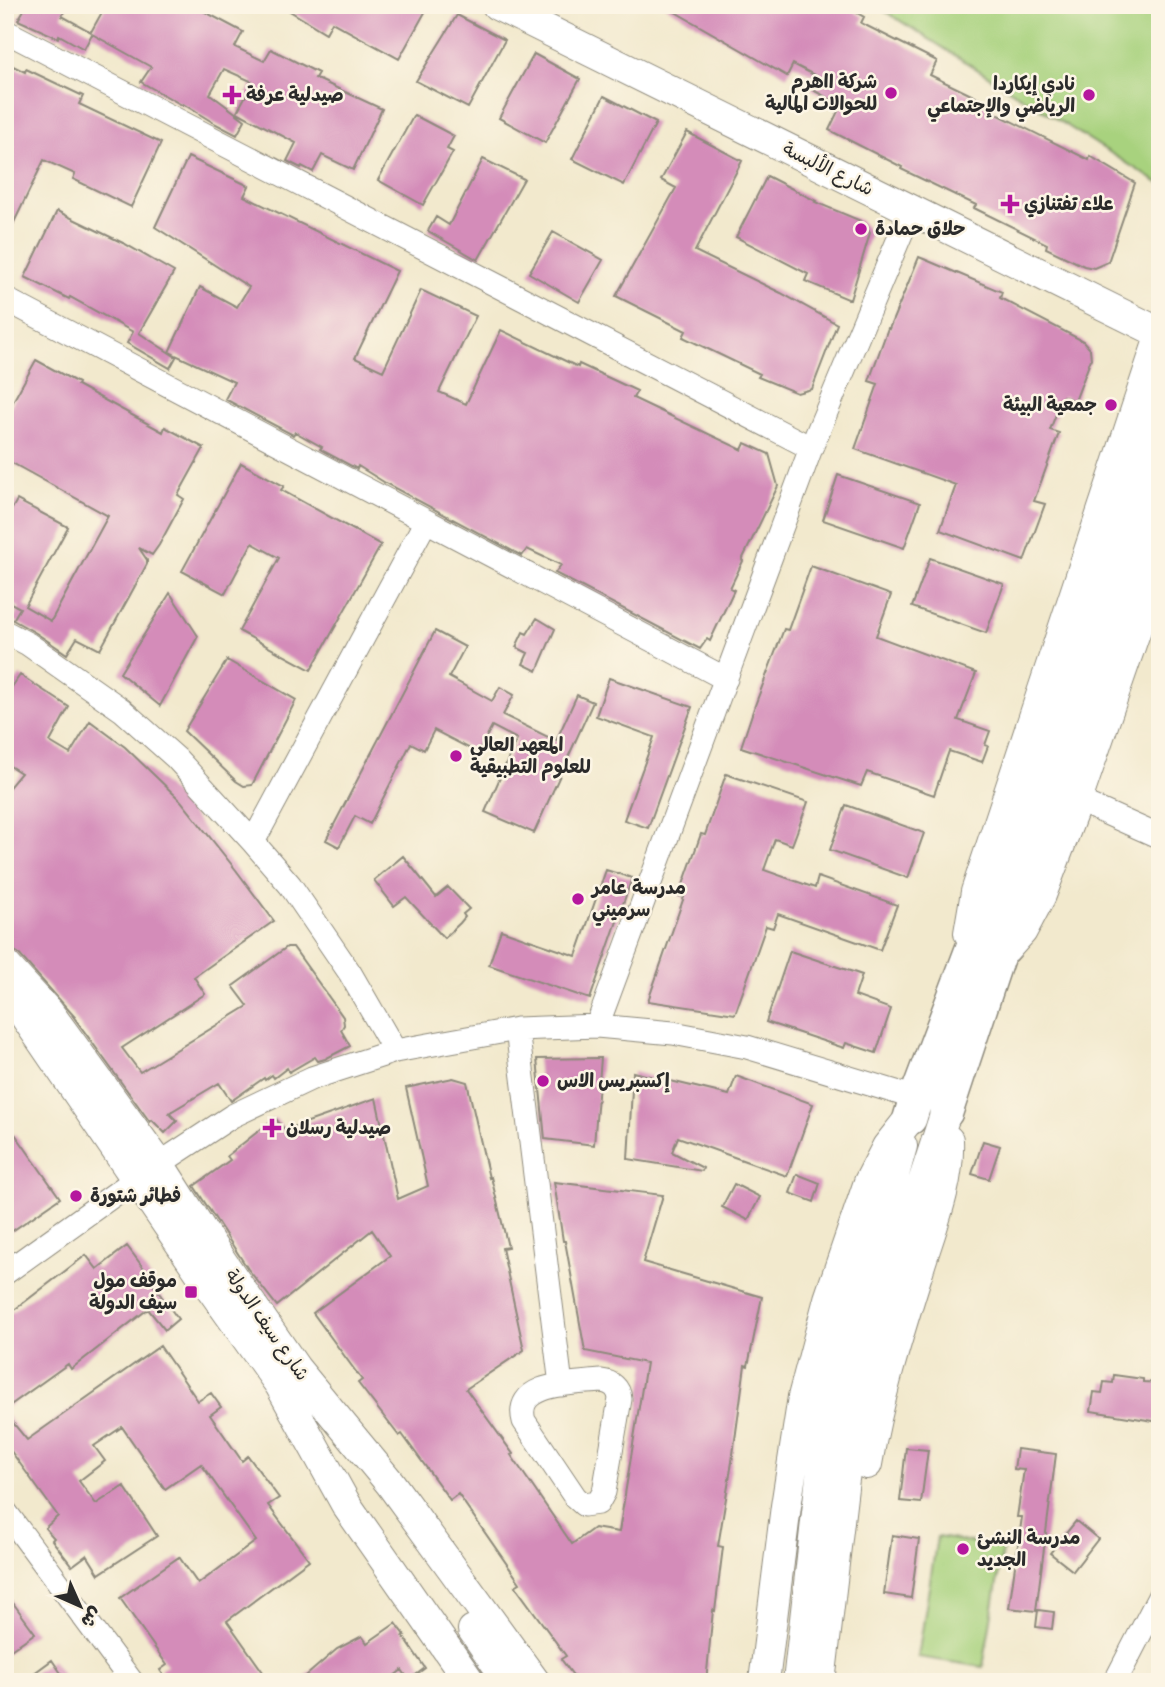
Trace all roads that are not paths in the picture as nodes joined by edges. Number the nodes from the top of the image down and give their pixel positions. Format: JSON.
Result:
{"nodes":[{"id":1,"x":497,"y":5,"type":"edge"},
{"id":2,"x":5,"y":32,"type":"edge"},
{"id":3,"x":911,"y":210,"type":"junction"},
{"id":4,"x":5,"y":299,"type":"edge"},
{"id":5,"x":1160,"y":335,"type":"edge"},
{"id":6,"x":1160,"y":416,"type":"edge"},
{"id":7,"x":811,"y":448,"type":"junction"},
{"id":8,"x":1160,"y":498,"type":"edge"},
{"id":9,"x":426,"y":521,"type":"junction"},
{"id":10,"x":1160,"y":559,"type":"edge"},
{"id":11,"x":5,"y":632,"type":"edge"},
{"id":12,"x":726,"y":679,"type":"junction"},
{"id":13,"x":1077,"y":800,"type":"junction"},
{"id":14,"x":1160,"y":837,"type":"edge"},
{"id":15,"x":253,"y":842,"type":"junction"},
{"id":16,"x":983,"y":957,"type":"junction"},
{"id":17,"x":5,"y":965,"type":"edge"},
{"id":18,"x":5,"y":991,"type":"edge"},
{"id":19,"x":597,"y":1026,"type":"junction"},
{"id":20,"x":517,"y":1029,"type":"junction"},
{"id":21,"x":395,"y":1051,"type":"junction"},
{"id":22,"x":913,"y":1108,"type":"junction"},
{"id":23,"x":946,"y":1112,"type":"junction"},
{"id":24,"x":147,"y":1171,"type":"junction"},
{"id":25,"x":5,"y":1273,"type":"edge"},
{"id":26,"x":288,"y":1377,"type":"junction"},
{"id":27,"x":561,"y":1385,"type":"junction"},
{"id":28,"x":5,"y":1511,"type":"edge"},
{"id":29,"x":1160,"y":1595,"type":"edge"},
{"id":30,"x":477,"y":1647,"type":"junction"},
{"id":31,"x":132,"y":1682,"type":"edge"},
{"id":32,"x":470,"y":1682,"type":"edge"},
{"id":33,"x":492,"y":1682,"type":"edge"},
{"id":34,"x":509,"y":1682,"type":"edge"},
{"id":35,"x":535,"y":1682,"type":"edge"},
{"id":36,"x":764,"y":1682,"type":"edge"},
{"id":37,"x":798,"y":1682,"type":"edge"},
{"id":38,"x":820,"y":1682,"type":"edge"},
{"id":39,"x":841,"y":1682,"type":"edge"},
{"id":40,"x":1115,"y":1682,"type":"edge"}],
"edges":[{"from":1,"to":3,"type":"main road","name":"شارع الألبسة"},
{"from":2,"to":7,"type":"street"},
{"from":3,"to":5,"type":"main road","name":"شارع الألبسة"},
{"from":3,"to":7,"type":"street"},
{"from":4,"to":9,"type":"street"},
{"from":5,"to":16,"type":"main road"},
{"from":6,"to":16,"type":"highway"},
{"from":7,"to":12,"type":"street"},
{"from":8,"to":16,"type":"highway"},
{"from":9,"to":12,"type":"street"},
{"from":9,"to":15,"type":"street"},
{"from":10,"to":13,"type":"main road"},
{"from":11,"to":15,"type":"street"},
{"from":12,"to":19,"type":"street"},
{"from":13,"to":14,"type":"street"},
{"from":13,"to":16,"type":"main road"},
{"from":15,"to":21,"type":"street"},
{"from":16,"to":22,"type":"highway"},
{"from":16,"to":23,"type":"highway"},
{"from":17,"to":24,"type":"main road","name":"شارع سيف الدولة"},
{"from":18,"to":24,"type":"main road","name":"شارع سيف الدولة"},
{"from":19,"to":20,"type":"street"},
{"from":19,"to":22,"type":"street"},
{"from":20,"to":21,"type":"street"},
{"from":20,"to":27,"type":"street"},
{"from":21,"to":24,"type":"street"},
{"from":22,"to":36,"type":"main road"},
{"from":22,"to":37,"type":"main road"},
{"from":23,"to":38,"type":"main road"},
{"from":23,"to":39,"type":"main road"},
{"from":24,"to":25,"type":"street"},
{"from":24,"to":26,"type":"main road","name":"شارع سيف الدولة"},
{"from":26,"to":30,"type":"main road"},
{"from":26,"to":32,"type":"main road","name":"شارع سيف الدولة"},
{"from":26,"to":35,"type":"main road","name":"شارع سيف الدولة"},
{"from":27,"to":27,"type":"street"},
{"from":28,"to":31,"type":"street"},
{"from":29,"to":40,"type":"street"},
{"from":30,"to":33,"type":"main road"},
{"from":30,"to":34,"type":"main road"}]}
